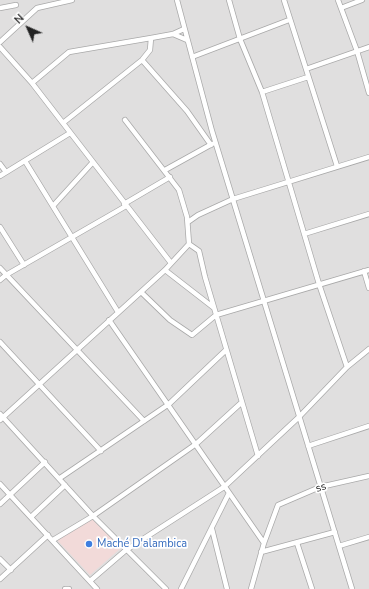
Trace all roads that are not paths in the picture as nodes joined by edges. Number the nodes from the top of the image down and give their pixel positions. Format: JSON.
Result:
{"nodes":[{"id":1,"x":72,"y":0,"type":"edge"},
{"id":2,"x":177,"y":0,"type":"edge"},
{"id":3,"x":229,"y":0,"type":"edge"},
{"id":4,"x":284,"y":0,"type":"edge"},
{"id":5,"x":338,"y":0,"type":"edge"},
{"id":6,"x":362,"y":0,"type":"edge"},
{"id":7,"x":16,"y":5,"type":"dead end"},
{"id":8,"x":0,"y":8,"type":"edge"},
{"id":9,"x":340,"y":8,"type":"junction"},
{"id":10,"x":289,"y":20,"type":"junction"},
{"id":11,"x":184,"y":29,"type":"junction"},
{"id":12,"x":173,"y":34,"type":"junction"},
{"id":13,"x":151,"y":38,"type":"junction"},
{"id":14,"x":240,"y":39,"type":"junction"},
{"id":15,"x":187,"y":40,"type":"junction"},
{"id":16,"x":0,"y":42,"type":"edge"},
{"id":17,"x":0,"y":47,"type":"edge"},
{"id":18,"x":369,"y":47,"type":"edge"},
{"id":19,"x":357,"y":51,"type":"junction"},
{"id":20,"x":192,"y":57,"type":"junction"},
{"id":21,"x":142,"y":60,"type":"junction"},
{"id":22,"x":306,"y":70,"type":"junction"},
{"id":23,"x":308,"y":77,"type":"junction"},
{"id":24,"x":32,"y":83,"type":"junction"},
{"id":25,"x":262,"y":92,"type":"junction"},
{"id":26,"x":369,"y":93,"type":"edge"},
{"id":27,"x":126,"y":120,"type":"dead end"},
{"id":28,"x":63,"y":123,"type":"junction"},
{"id":29,"x":70,"y":133,"type":"junction"},
{"id":30,"x":216,"y":142,"type":"junction"},
{"id":31,"x":211,"y":145,"type":"junction"},
{"id":32,"x":369,"y":157,"type":"edge"},
{"id":33,"x":25,"y":161,"type":"junction"},
{"id":34,"x":93,"y":162,"type":"junction"},
{"id":35,"x":0,"y":164,"type":"edge"},
{"id":36,"x":337,"y":166,"type":"junction"},
{"id":37,"x":165,"y":170,"type":"junction"},
{"id":38,"x":6,"y":172,"type":"junction"},
{"id":39,"x":0,"y":176,"type":"edge"},
{"id":40,"x":170,"y":177,"type":"junction"},
{"id":41,"x":288,"y":182,"type":"junction"},
{"id":42,"x":233,"y":199,"type":"junction"},
{"id":43,"x":125,"y":205,"type":"junction"},
{"id":44,"x":53,"y":206,"type":"junction"},
{"id":45,"x":369,"y":214,"type":"edge"},
{"id":46,"x":188,"y":222,"type":"junction"},
{"id":47,"x":0,"y":226,"type":"edge"},
{"id":48,"x":304,"y":234,"type":"junction"},
{"id":49,"x":72,"y":238,"type":"junction"},
{"id":50,"x":189,"y":244,"type":"junction"},
{"id":51,"x":171,"y":264,"type":"junction"},
{"id":52,"x":24,"y":265,"type":"junction"},
{"id":53,"x":0,"y":268,"type":"edge"},
{"id":54,"x":165,"y":270,"type":"junction"},
{"id":55,"x":367,"y":271,"type":"edge"},
{"id":56,"x":6,"y":275,"type":"junction"},
{"id":57,"x":0,"y":280,"type":"edge"},
{"id":58,"x":319,"y":284,"type":"junction"},
{"id":59,"x":369,"y":288,"type":"edge"},
{"id":60,"x":141,"y":292,"type":"junction"},
{"id":61,"x":264,"y":300,"type":"junction"},
{"id":62,"x":214,"y":308,"type":"junction"},
{"id":63,"x":118,"y":312,"type":"junction"},
{"id":64,"x":216,"y":315,"type":"junction"},
{"id":65,"x":109,"y":320,"type":"junction"},
{"id":66,"x":0,"y":342,"type":"edge"},
{"id":67,"x":77,"y":350,"type":"junction"},
{"id":68,"x":226,"y":350,"type":"junction"},
{"id":69,"x":369,"y":350,"type":"edge"},
{"id":70,"x":347,"y":366,"type":"junction"},
{"id":71,"x":38,"y":385,"type":"junction"},
{"id":72,"x":241,"y":403,"type":"junction"},
{"id":73,"x":169,"y":404,"type":"junction"},
{"id":74,"x":1,"y":417,"type":"edge"},
{"id":75,"x":299,"y":417,"type":"junction"},
{"id":76,"x":144,"y":421,"type":"junction"},
{"id":77,"x":369,"y":426,"type":"edge"},
{"id":78,"x":196,"y":444,"type":"junction"},
{"id":79,"x":308,"y":446,"type":"junction"},
{"id":80,"x":101,"y":451,"type":"junction"},
{"id":81,"x":258,"y":456,"type":"junction"},
{"id":82,"x":45,"y":462,"type":"junction"},
{"id":83,"x":369,"y":476,"type":"edge"},
{"id":84,"x":60,"y":478,"type":"junction"},
{"id":85,"x":0,"y":484,"type":"edge"},
{"id":86,"x":65,"y":485,"type":"junction"},
{"id":87,"x":224,"y":487,"type":"junction"},
{"id":88,"x":320,"y":487,"type":"junction"},
{"id":89,"x":228,"y":493,"type":"junction"},
{"id":90,"x":10,"y":495,"type":"junction"},
{"id":91,"x":0,"y":504,"type":"edge"},
{"id":92,"x":93,"y":516,"type":"junction"},
{"id":93,"x":31,"y":517,"type":"junction"},
{"id":94,"x":212,"y":529,"type":"junction"},
{"id":95,"x":335,"y":532,"type":"junction"},
{"id":96,"x":48,"y":535,"type":"junction"},
{"id":97,"x":369,"y":537,"type":"edge"},
{"id":98,"x":53,"y":540,"type":"junction"},
{"id":99,"x":264,"y":543,"type":"junction"},
{"id":100,"x":297,"y":543,"type":"junction"},
{"id":101,"x":339,"y":546,"type":"junction"},
{"id":102,"x":126,"y":550,"type":"junction"},
{"id":103,"x":261,"y":552,"type":"junction"},
{"id":104,"x":0,"y":559,"type":"edge"},
{"id":105,"x":11,"y":570,"type":"junction"},
{"id":106,"x":0,"y":579,"type":"edge"},
{"id":107,"x":90,"y":581,"type":"junction"},
{"id":108,"x":65,"y":589,"type":"edge"},
{"id":109,"x":69,"y":589,"type":"edge"},
{"id":110,"x":97,"y":589,"type":"edge"},
{"id":111,"x":166,"y":589,"type":"edge"},
{"id":112,"x":181,"y":589,"type":"edge"},
{"id":113,"x":227,"y":589,"type":"edge"},
{"id":114,"x":252,"y":589,"type":"edge"},
{"id":115,"x":312,"y":589,"type":"edge"},
{"id":116,"x":352,"y":589,"type":"edge"}],
"edges":[{"from":1,"to":16,"type":"street"},
{"from":2,"to":11,"type":"street"},
{"from":3,"to":14,"type":"street"},
{"from":4,"to":10,"type":"street"},
{"from":5,"to":9,"type":"street"},
{"from":6,"to":9,"type":"street"},
{"from":7,"to":8,"type":"street"},
{"from":9,"to":19,"type":"street"},
{"from":10,"to":14,"type":"street"},
{"from":10,"to":22,"type":"street"},
{"from":11,"to":12,"type":"street"},
{"from":11,"to":15,"type":"street"},
{"from":12,"to":13,"type":"street"},
{"from":12,"to":15,"type":"street"},
{"from":13,"to":21,"type":"street"},
{"from":13,"to":24,"type":"street"},
{"from":14,"to":20,"type":"street"},
{"from":14,"to":25,"type":"street"},
{"from":15,"to":20,"type":"street"},
{"from":17,"to":24,"type":"street"},
{"from":18,"to":19,"type":"street"},
{"from":19,"to":22,"type":"street"},
{"from":19,"to":26,"type":"street"},
{"from":20,"to":30,"type":"street"},
{"from":21,"to":28,"type":"street"},
{"from":21,"to":31,"type":"street"},
{"from":22,"to":23,"type":"street"},
{"from":23,"to":25,"type":"street"},
{"from":23,"to":36,"type":"street"},
{"from":24,"to":28,"type":"street"},
{"from":25,"to":41,"type":"street"},
{"from":27,"to":37,"type":"street"},
{"from":28,"to":29,"type":"street"},
{"from":29,"to":33,"type":"street"},
{"from":29,"to":34,"type":"street"},
{"from":30,"to":31,"type":"street"},
{"from":30,"to":42,"type":"street"},
{"from":31,"to":37,"type":"street"},
{"from":32,"to":36,"type":"street"},
{"from":33,"to":38,"type":"street"},
{"from":33,"to":44,"type":"street"},
{"from":34,"to":43,"type":"street"},
{"from":34,"to":44,"type":"street"},
{"from":35,"to":38,"type":"street"},
{"from":36,"to":41,"type":"street"},
{"from":37,"to":40,"type":"street"},
{"from":38,"to":39,"type":"street"},
{"from":40,"to":43,"type":"street"},
{"from":40,"to":46,"type":"street"},
{"from":41,"to":42,"type":"street"},
{"from":41,"to":48,"type":"street"},
{"from":42,"to":46,"type":"street"},
{"from":42,"to":61,"type":"street"},
{"from":43,"to":49,"type":"street"},
{"from":43,"to":51,"type":"street"},
{"from":44,"to":49,"type":"street"},
{"from":45,"to":48,"type":"street"},
{"from":46,"to":50,"type":"street"},
{"from":47,"to":52,"type":"street"},
{"from":48,"to":58,"type":"street"},
{"from":49,"to":52,"type":"street"},
{"from":49,"to":63,"type":"street"},
{"from":50,"to":51,"type":"street"},
{"from":50,"to":62,"type":"street"},
{"from":51,"to":54,"type":"street"},
{"from":52,"to":56,"type":"street"},
{"from":53,"to":56,"type":"street"},
{"from":54,"to":60,"type":"street"},
{"from":54,"to":62,"type":"street"},
{"from":55,"to":58,"type":"street"},
{"from":55,"to":59,"type":"street"},
{"from":56,"to":57,"type":"street"},
{"from":56,"to":67,"type":"street"},
{"from":58,"to":61,"type":"street"},
{"from":58,"to":70,"type":"street"},
{"from":60,"to":63,"type":"street"},
{"from":60,"to":64,"type":"street"},
{"from":61,"to":64,"type":"street"},
{"from":61,"to":75,"type":"street"},
{"from":62,"to":64,"type":"street"},
{"from":63,"to":65,"type":"street"},
{"from":64,"to":68,"type":"street"},
{"from":65,"to":67,"type":"street"},
{"from":65,"to":73,"type":"street"},
{"from":66,"to":71,"type":"street"},
{"from":67,"to":71,"type":"street"},
{"from":67,"to":76,"type":"street"},
{"from":68,"to":72,"type":"street"},
{"from":68,"to":73,"type":"street"},
{"from":69,"to":70,"type":"street"},
{"from":70,"to":75,"type":"street"},
{"from":71,"to":74,"type":"street"},
{"from":71,"to":80,"type":"street"},
{"from":72,"to":78,"type":"street"},
{"from":72,"to":81,"type":"street"},
{"from":73,"to":76,"type":"street"},
{"from":73,"to":78,"type":"street"},
{"from":74,"to":82,"type":"street"},
{"from":75,"to":79,"type":"street"},
{"from":75,"to":81,"type":"street"},
{"from":76,"to":80,"type":"street"},
{"from":77,"to":79,"type":"street"},
{"from":78,"to":87,"type":"street"},
{"from":78,"to":92,"type":"street"},
{"from":79,"to":88,"type":"street"},
{"from":80,"to":84,"type":"street"},
{"from":81,"to":87,"type":"street"},
{"from":82,"to":84,"type":"street"},
{"from":82,"to":90,"type":"street"},
{"from":83,"to":88,"type":"street","name":"ss"},
{"from":84,"to":86,"type":"street"},
{"from":85,"to":90,"type":"street"},
{"from":86,"to":92,"type":"street"},
{"from":86,"to":93,"type":"street"},
{"from":87,"to":89,"type":"street"},
{"from":87,"to":102,"type":"street"},
{"from":88,"to":95,"type":"street"},
{"from":88,"to":99,"type":"street","name":"ss"},
{"from":89,"to":94,"type":"street"},
{"from":89,"to":99,"type":"street"},
{"from":90,"to":91,"type":"street"},
{"from":90,"to":93,"type":"street"},
{"from":92,"to":98,"type":"street"},
{"from":92,"to":102,"type":"street"},
{"from":93,"to":96,"type":"street"},
{"from":94,"to":112,"type":"street"},
{"from":94,"to":113,"type":"street"},
{"from":95,"to":100,"type":"street"},
{"from":95,"to":101,"type":"street"},
{"from":96,"to":98,"type":"street"},
{"from":96,"to":105,"type":"street"},
{"from":97,"to":101,"type":"street"},
{"from":98,"to":107,"type":"street"},
{"from":99,"to":103,"type":"street"},
{"from":100,"to":103,"type":"street"},
{"from":100,"to":115,"type":"street"},
{"from":101,"to":116,"type":"street"},
{"from":102,"to":107,"type":"street"},
{"from":102,"to":111,"type":"street"},
{"from":103,"to":114,"type":"street"},
{"from":104,"to":105,"type":"street"},
{"from":105,"to":106,"type":"street"},
{"from":107,"to":110,"type":"street"},
{"from":108,"to":109,"type":"street"}]}
